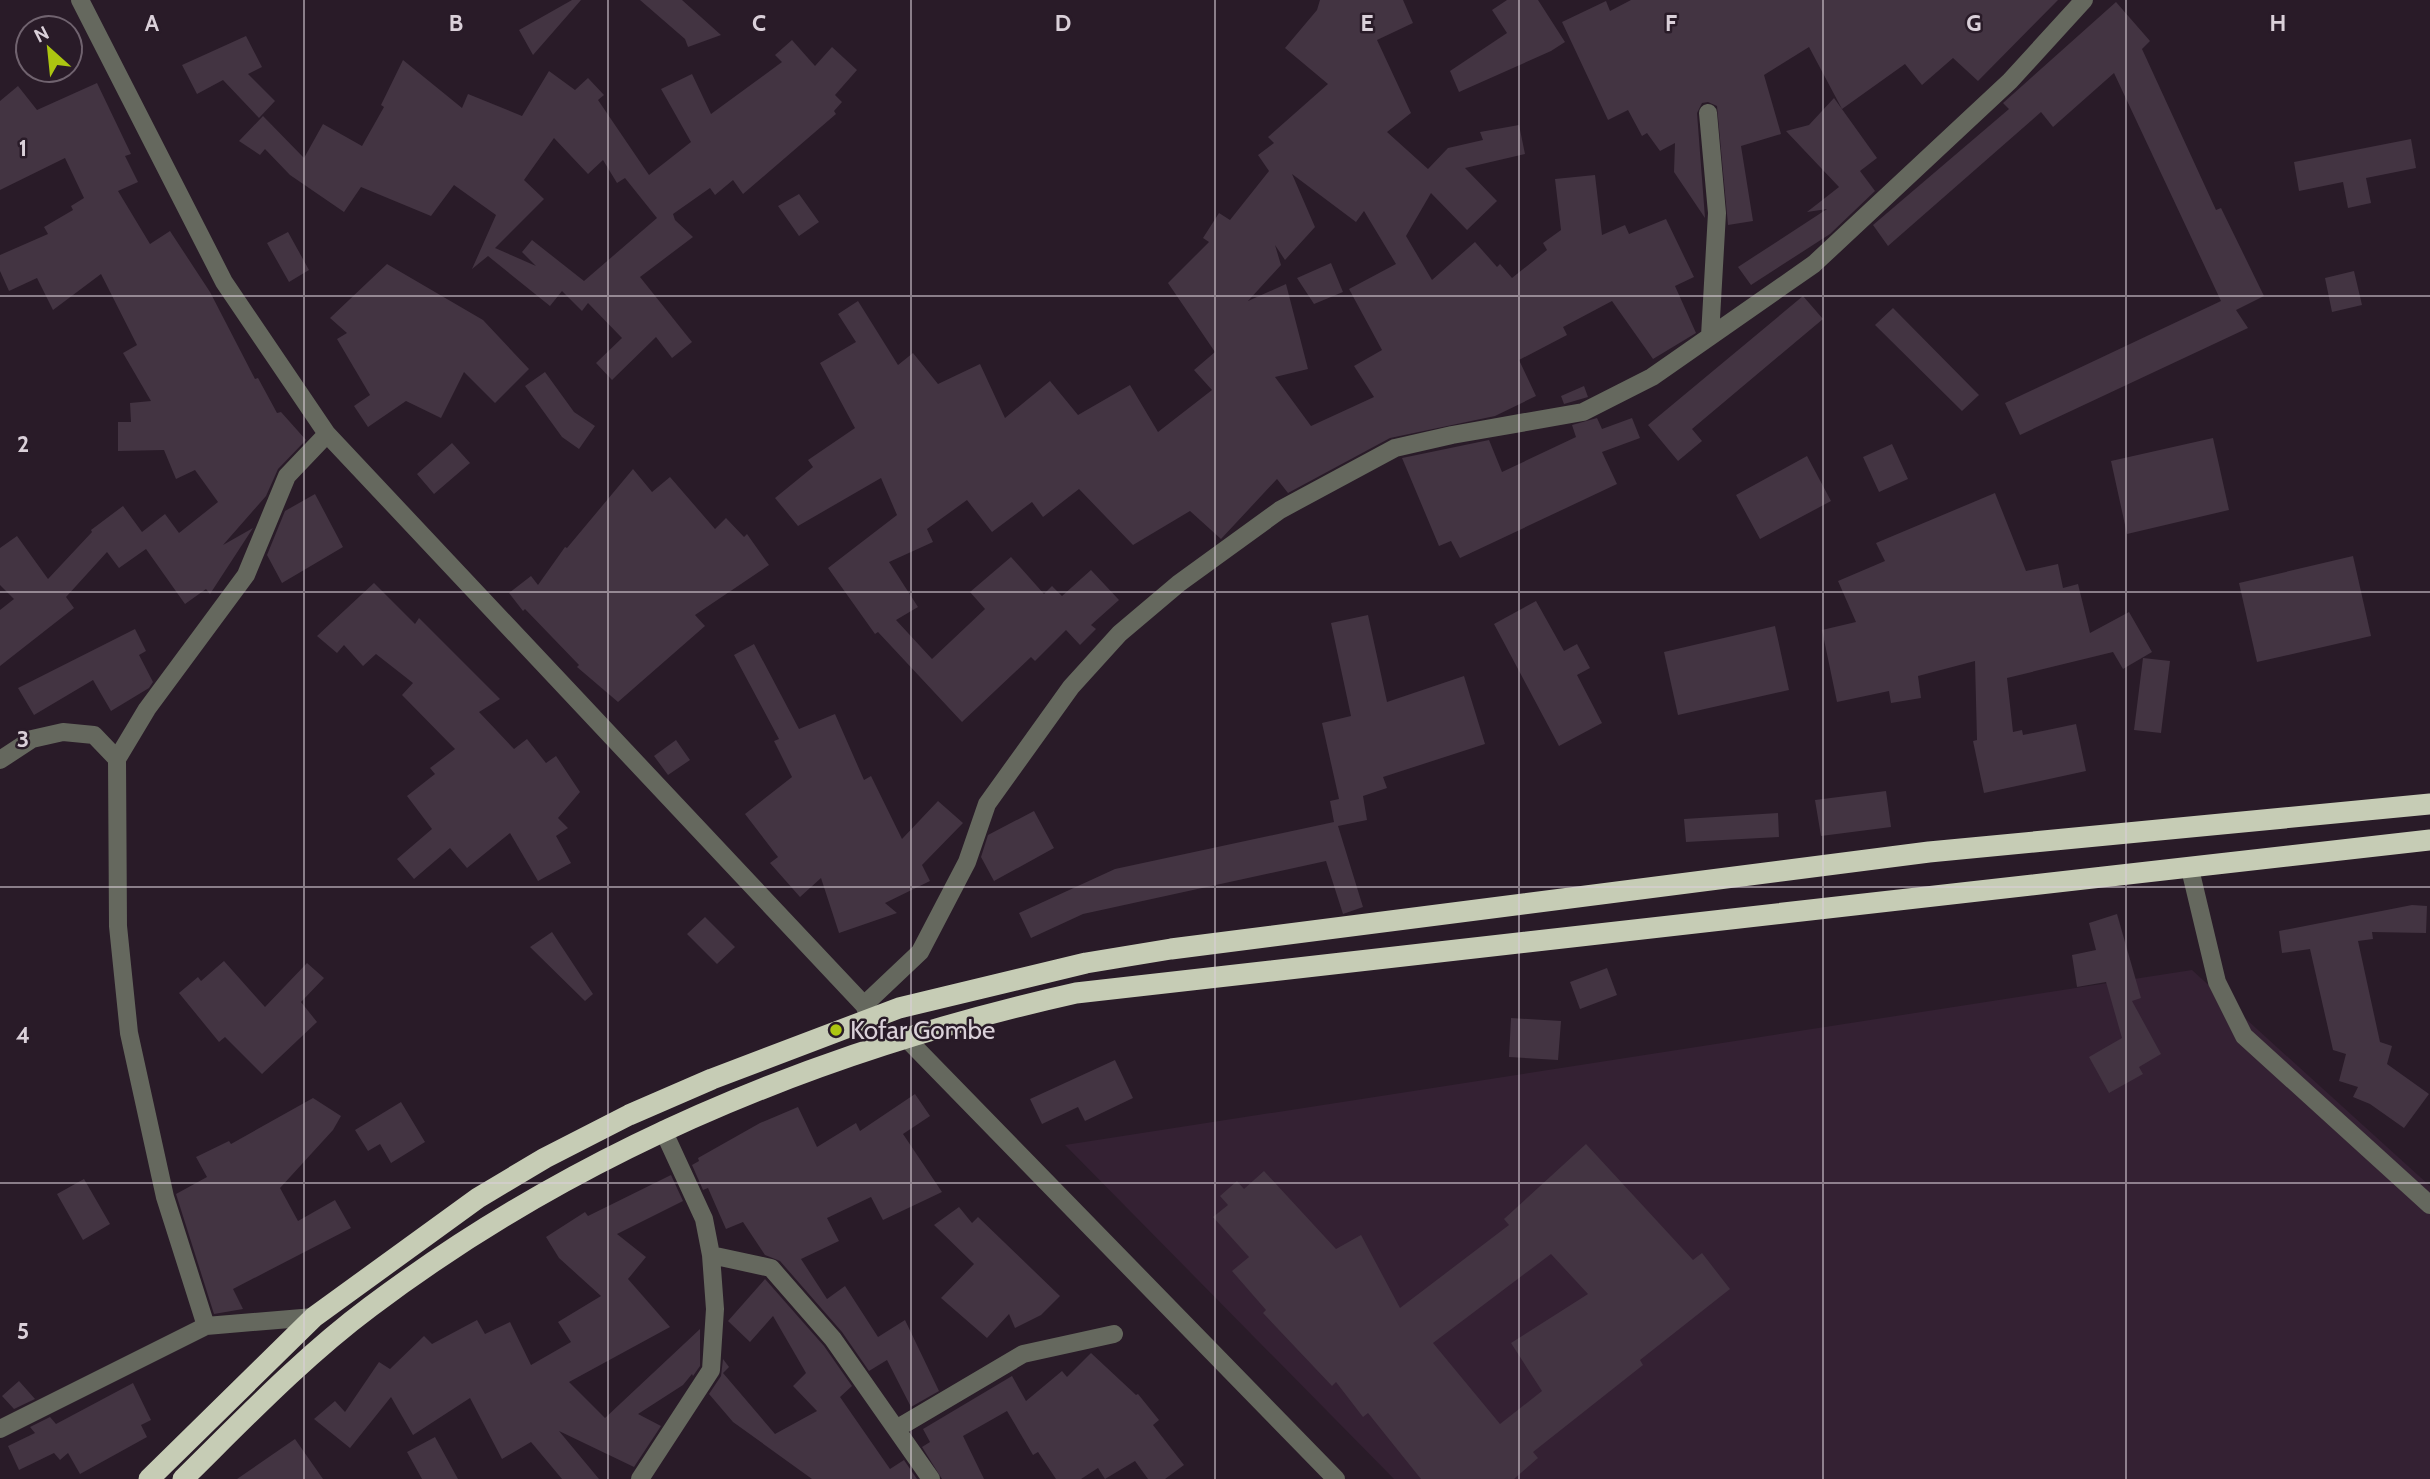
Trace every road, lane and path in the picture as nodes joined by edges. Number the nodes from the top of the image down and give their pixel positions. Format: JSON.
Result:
{"nodes":[{"id":1,"x":80,"y":0,"type":"edge"},
{"id":2,"x":2084,"y":0,"type":"edge"},
{"id":3,"x":1708,"y":113,"type":"dead end"},
{"id":4,"x":1710,"y":336,"type":"junction"},
{"id":5,"x":327,"y":434,"type":"junction"},
{"id":6,"x":117,"y":759,"type":"junction"},
{"id":7,"x":0,"y":760,"type":"edge"},
{"id":8,"x":2430,"y":804,"type":"edge"},
{"id":9,"x":2430,"y":840,"type":"edge"},
{"id":10,"x":2190,"y":869,"type":"junction"},
{"id":11,"x":868,"y":1012,"type":"junction"},
{"id":12,"x":905,"y":1037,"type":"junction"},
{"id":13,"x":663,"y":1130,"type":"junction"},
{"id":14,"x":2430,"y":1205,"type":"edge"},
{"id":15,"x":711,"y":1255,"type":"junction"},
{"id":16,"x":314,"y":1317,"type":"junction"},
{"id":17,"x":206,"y":1326,"type":"junction"},
{"id":18,"x":1114,"y":1334,"type":"dead end"},
{"id":19,"x":0,"y":1429,"type":"edge"},
{"id":20,"x":896,"y":1429,"type":"junction"},
{"id":21,"x":928,"y":1478,"type":"edge"},
{"id":22,"x":149,"y":1479,"type":"edge"},
{"id":23,"x":183,"y":1479,"type":"edge"},
{"id":24,"x":640,"y":1479,"type":"edge"},
{"id":25,"x":1336,"y":1479,"type":"edge"}],
"edges":[{"from":1,"to":5,"type":"street"},
{"from":2,"to":4,"type":"street"},
{"from":3,"to":4,"type":"street"},
{"from":4,"to":11,"type":"street"},
{"from":5,"to":6,"type":"street"},
{"from":5,"to":11,"type":"street"},
{"from":6,"to":7,"type":"street"},
{"from":6,"to":17,"type":"street"},
{"from":8,"to":11,"type":"highway"},
{"from":9,"to":10,"type":"highway"},
{"from":10,"to":12,"type":"highway"},
{"from":10,"to":14,"type":"street"},
{"from":11,"to":16,"type":"highway"},
{"from":12,"to":13,"type":"highway"},
{"from":12,"to":25,"type":"street"},
{"from":13,"to":15,"type":"street"},
{"from":13,"to":23,"type":"highway"},
{"from":15,"to":20,"type":"street"},
{"from":15,"to":24,"type":"street"},
{"from":16,"to":17,"type":"street"},
{"from":16,"to":22,"type":"highway"},
{"from":17,"to":19,"type":"street"},
{"from":18,"to":20,"type":"street"},
{"from":20,"to":21,"type":"street"}]}
